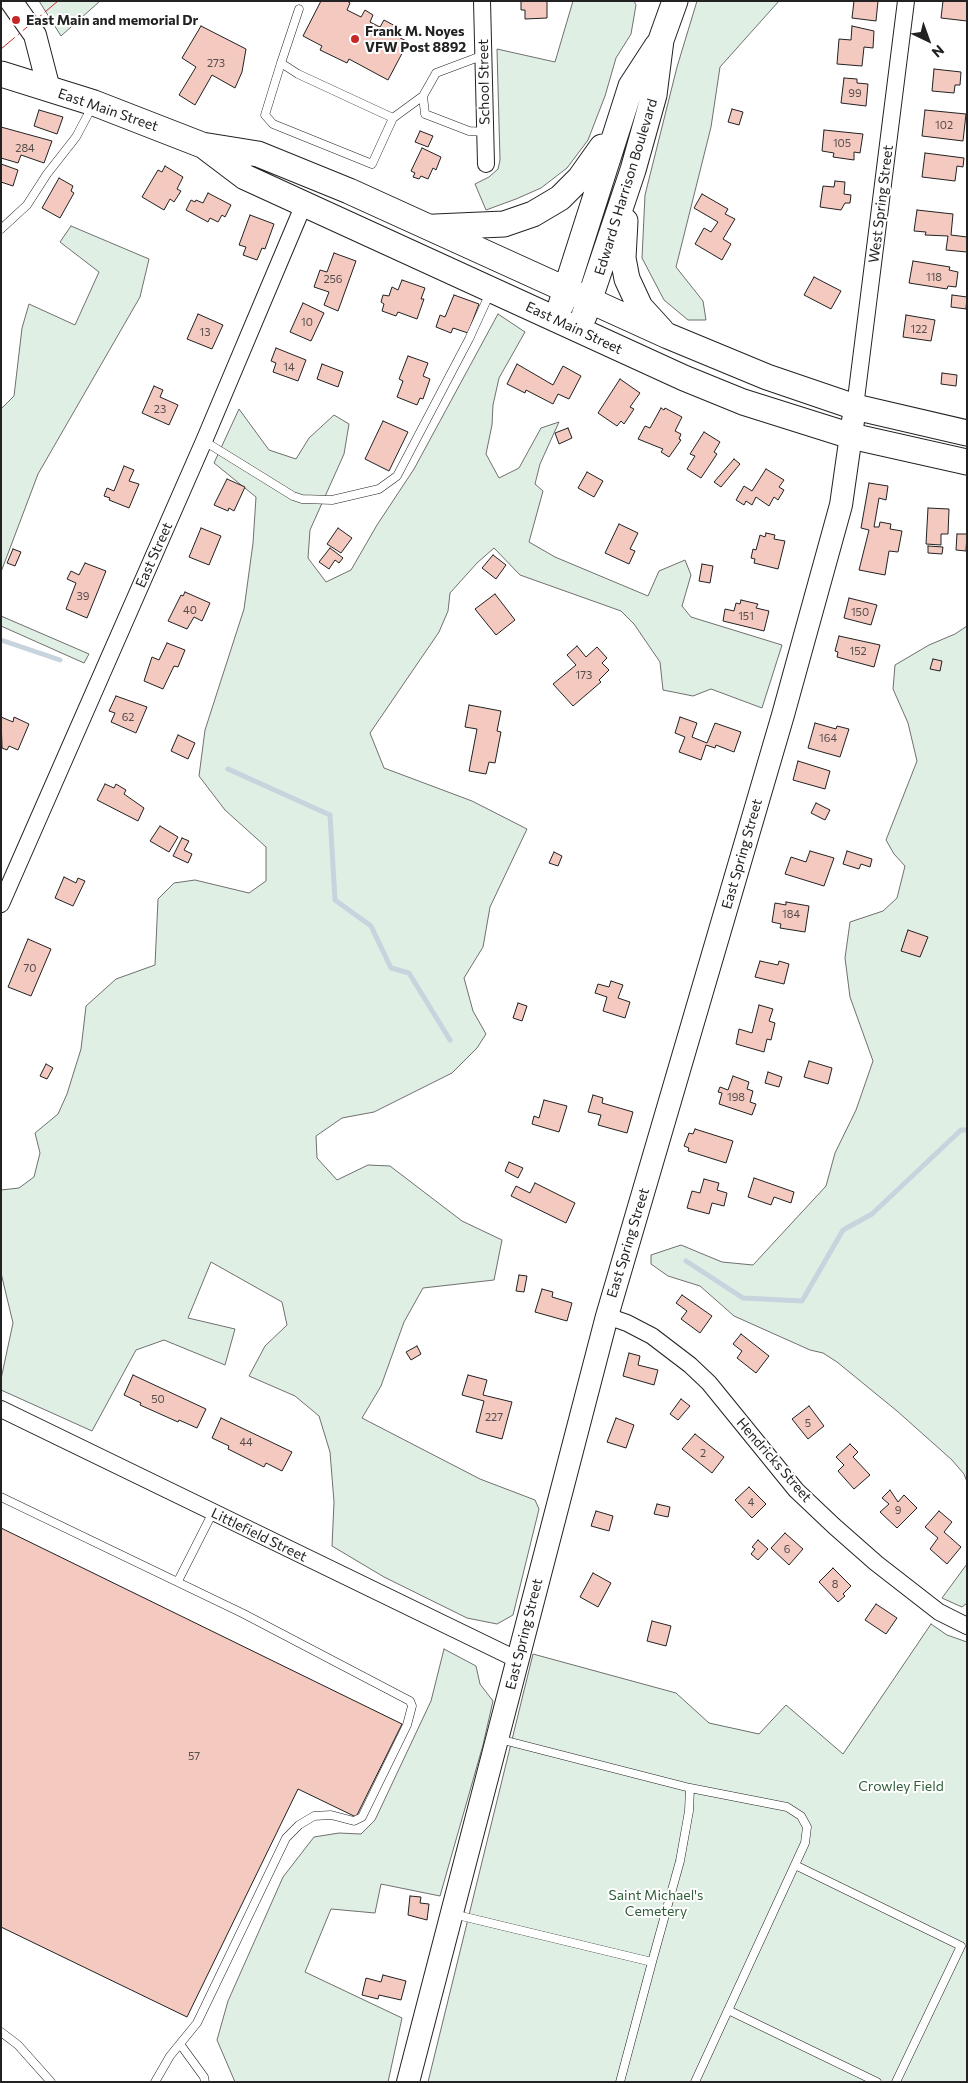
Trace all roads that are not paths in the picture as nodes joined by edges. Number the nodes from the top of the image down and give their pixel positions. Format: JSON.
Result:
{"nodes":[{"id":1,"x":11,"y":1,"type":"edge"},
{"id":2,"x":482,"y":1,"type":"edge"},
{"id":3,"x":675,"y":1,"type":"edge"},
{"id":4,"x":906,"y":1,"type":"edge"},
{"id":5,"x":299,"y":9,"type":"dead end"},
{"id":6,"x":662,"y":40,"type":"junction"},
{"id":7,"x":484,"y":55,"type":"junction"},
{"id":8,"x":282,"y":63,"type":"junction"},
{"id":9,"x":1,"y":74,"type":"edge"},
{"id":10,"x":631,"y":86,"type":"junction"},
{"id":11,"x":49,"y":89,"type":"junction"},
{"id":12,"x":423,"y":96,"type":"junction"},
{"id":13,"x":94,"y":103,"type":"junction"},
{"id":14,"x":392,"y":118,"type":"junction"},
{"id":15,"x":485,"y":132,"type":"junction"},
{"id":16,"x":202,"y":145,"type":"junction"},
{"id":17,"x":486,"y":164,"type":"dead end"},
{"id":18,"x":633,"y":170,"type":"junction"},
{"id":19,"x":304,"y":204,"type":"junction"},
{"id":20,"x":428,"y":227,"type":"junction"},
{"id":21,"x":1,"y":230,"type":"edge"},
{"id":22,"x":492,"y":289,"type":"junction"},
{"id":23,"x":568,"y":291,"type":"junction"},
{"id":24,"x":591,"y":301,"type":"junction"},
{"id":25,"x":555,"y":319,"type":"junction"},
{"id":26,"x":578,"y":330,"type":"junction"},
{"id":27,"x":668,"y":336,"type":"junction"},
{"id":28,"x":854,"y":407,"type":"junction"},
{"id":29,"x":967,"y":434,"type":"edge"},
{"id":30,"x":851,"y":436,"type":"junction"},
{"id":31,"x":204,"y":441,"type":"junction"},
{"id":32,"x":967,"y":462,"type":"edge"},
{"id":33,"x":1,"y":904,"type":"edge"},
{"id":34,"x":606,"y":1316,"type":"junction"},
{"id":35,"x":1,"y":1409,"type":"edge"},
{"id":36,"x":1,"y":1497,"type":"edge"},
{"id":37,"x":213,"y":1512,"type":"junction"},
{"id":38,"x":178,"y":1581,"type":"junction"},
{"id":39,"x":967,"y":1626,"type":"edge"},
{"id":40,"x":518,"y":1660,"type":"junction"},
{"id":41,"x":497,"y":1739,"type":"junction"},
{"id":42,"x":690,"y":1788,"type":"junction"},
{"id":43,"x":795,"y":1865,"type":"junction"},
{"id":44,"x":452,"y":1914,"type":"junction"},
{"id":45,"x":652,"y":1962,"type":"junction"},
{"id":46,"x":728,"y":2010,"type":"junction"},
{"id":47,"x":1,"y":2032,"type":"edge"},
{"id":48,"x":180,"y":2044,"type":"junction"},
{"id":49,"x":51,"y":2082,"type":"edge"},
{"id":50,"x":155,"y":2082,"type":"edge"},
{"id":51,"x":205,"y":2082,"type":"edge"},
{"id":52,"x":408,"y":2082,"type":"edge"},
{"id":53,"x":620,"y":2082,"type":"edge"},
{"id":54,"x":694,"y":2082,"type":"edge"},
{"id":55,"x":878,"y":2082,"type":"edge"},
{"id":56,"x":896,"y":2082,"type":"edge"}],
"edges":[{"from":1,"to":11,"type":"main road","name":"East Main Street"},
{"from":2,"to":7,"type":"street","name":"School Street"},
{"from":3,"to":6,"type":"main road","name":"Edward S Harrison Boulevard"},
{"from":4,"to":28,"type":"street","name":"West Spring Street"},
{"from":5,"to":8,"type":"lane"},
{"from":6,"to":10,"type":"main road","name":"Edward S Harrison Boulevard"},
{"from":6,"to":18,"type":"main road","name":"Edward S Harrison Boulevard"},
{"from":7,"to":12,"type":"lane"},
{"from":7,"to":15,"type":"street","name":"School Street"},
{"from":8,"to":14,"type":"lane"},
{"from":8,"to":14,"type":"lane"},
{"from":9,"to":11,"type":"main road"},
{"from":10,"to":20,"type":"main road"},
{"from":10,"to":23,"type":"main road","name":"Edward S Harrison Boulevard"},
{"from":11,"to":13,"type":"main road","name":"East Main Street"},
{"from":12,"to":14,"type":"lane"},
{"from":12,"to":15,"type":"lane"},
{"from":13,"to":16,"type":"main road","name":"East Main Street"},
{"from":13,"to":21,"type":"lane"},
{"from":15,"to":17,"type":"street","name":"School Street"},
{"from":16,"to":19,"type":"main road","name":"East Main Street"},
{"from":16,"to":20,"type":"main road","name":"East Main Street"},
{"from":18,"to":24,"type":"main road","name":"Edward S Harrison Boulevard"},
{"from":18,"to":27,"type":"main road"},
{"from":19,"to":22,"type":"main road","name":"East Main Street"},
{"from":19,"to":31,"type":"street","name":"East Street"},
{"from":20,"to":23,"type":"main road","name":"East Main Street"},
{"from":22,"to":25,"type":"main road","name":"East Main Street"},
{"from":22,"to":31,"type":"lane"},
{"from":23,"to":24,"type":"main road","name":"East Main Street"},
{"from":23,"to":25,"type":"main road","name":"Edward S Harrison Boulevard"},
{"from":24,"to":26,"type":"main road","name":"Edward S Harrison Boulevard"},
{"from":24,"to":27,"type":"main road","name":"East Main Street"},
{"from":25,"to":26,"type":"main road","name":"East Main Street"},
{"from":26,"to":30,"type":"main road","name":"East Main Street"},
{"from":27,"to":28,"type":"main road","name":"East Main Street"},
{"from":28,"to":29,"type":"main road","name":"East Main Street"},
{"from":28,"to":30,"type":"main road","name":"East Spring Street"},
{"from":30,"to":32,"type":"main road","name":"East Main Street"},
{"from":30,"to":34,"type":"main road","name":"East Spring Street"},
{"from":31,"to":33,"type":"street","name":"East Street"},
{"from":34,"to":39,"type":"street","name":"Hendricks Street"},
{"from":34,"to":40,"type":"main road","name":"East Spring Street"},
{"from":35,"to":37,"type":"street","name":"Littlefield Street"},
{"from":36,"to":38,"type":"lane"},
{"from":37,"to":38,"type":"lane"},
{"from":37,"to":40,"type":"street","name":"Littlefield Street"},
{"from":38,"to":48,"type":"lane"},
{"from":40,"to":41,"type":"main road","name":"East Spring Street"},
{"from":41,"to":42,"type":"lane"},
{"from":41,"to":44,"type":"main road","name":"East Spring Street"},
{"from":42,"to":43,"type":"lane"},
{"from":42,"to":45,"type":"lane"},
{"from":43,"to":46,"type":"lane"},
{"from":43,"to":56,"type":"lane"},
{"from":44,"to":45,"type":"lane"},
{"from":44,"to":52,"type":"main road","name":"East Spring Street"},
{"from":45,"to":53,"type":"lane"},
{"from":46,"to":54,"type":"lane"},
{"from":46,"to":55,"type":"lane"},
{"from":47,"to":49,"type":"lane"},
{"from":48,"to":50,"type":"lane"},
{"from":48,"to":51,"type":"lane"}]}
